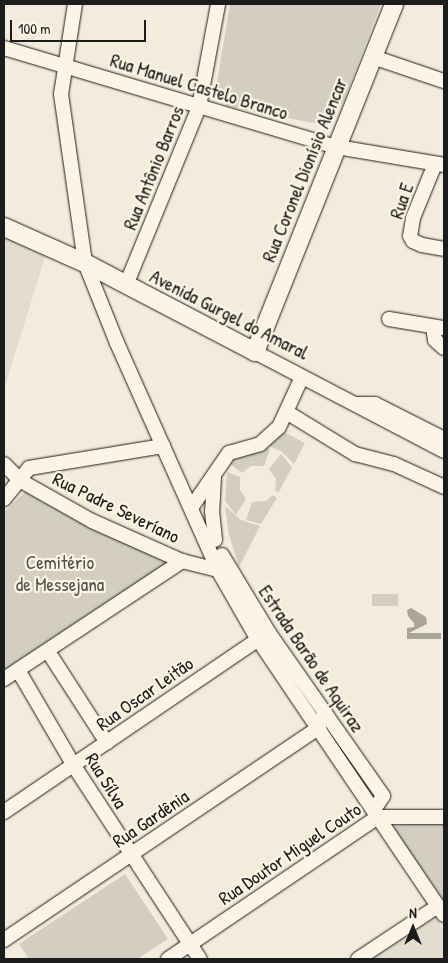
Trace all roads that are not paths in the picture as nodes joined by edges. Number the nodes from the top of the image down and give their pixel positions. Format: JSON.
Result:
{"nodes":[{"id":1,"x":75,"y":4,"type":"edge"},
{"id":2,"x":218,"y":4,"type":"edge"},
{"id":3,"x":394,"y":4,"type":"edge"},
{"id":4,"x":4,"y":48,"type":"edge"},
{"id":5,"x":373,"y":57,"type":"junction"},
{"id":6,"x":64,"y":66,"type":"junction"},
{"id":7,"x":444,"y":82,"type":"edge"},
{"id":8,"x":199,"y":107,"type":"junction"},
{"id":9,"x":337,"y":147,"type":"junction"},
{"id":10,"x":440,"y":165,"type":"edge"},
{"id":11,"x":4,"y":227,"type":"edge"},
{"id":12,"x":444,"y":249,"type":"edge"},
{"id":13,"x":85,"y":263,"type":"junction"},
{"id":14,"x":126,"y":286,"type":"junction"},
{"id":15,"x":389,"y":319,"type":"dead end"},
{"id":16,"x":439,"y":328,"type":"edge"},
{"id":17,"x":444,"y":348,"type":"edge"},
{"id":18,"x":255,"y":352,"type":"junction"},
{"id":19,"x":302,"y":377,"type":"junction"},
{"id":20,"x":355,"y":404,"type":"junction"},
{"id":21,"x":288,"y":414,"type":"junction"},
{"id":22,"x":444,"y":439,"type":"edge"},
{"id":23,"x":163,"y":446,"type":"junction"},
{"id":24,"x":444,"y":451,"type":"edge"},
{"id":25,"x":4,"y":464,"type":"edge"},
{"id":26,"x":214,"y":477,"type":"junction"},
{"id":27,"x":22,"y":481,"type":"junction"},
{"id":28,"x":444,"y":488,"type":"edge"},
{"id":29,"x":4,"y":500,"type":"edge"},
{"id":30,"x":191,"y":508,"type":"junction"},
{"id":31,"x":201,"y":530,"type":"junction"},
{"id":32,"x":215,"y":540,"type":"junction"},
{"id":33,"x":182,"y":561,"type":"junction"},
{"id":34,"x":218,"y":570,"type":"junction"},
{"id":35,"x":233,"y":586,"type":"junction"},
{"id":36,"x":263,"y":636,"type":"junction"},
{"id":37,"x":51,"y":656,"type":"dead end"},
{"id":38,"x":18,"y":670,"type":"junction"},
{"id":39,"x":299,"y":676,"type":"junction"},
{"id":40,"x":4,"y":679,"type":"edge"},
{"id":41,"x":294,"y":693,"type":"junction"},
{"id":42,"x":325,"y":713,"type":"junction"},
{"id":43,"x":318,"y":728,"type":"junction"},
{"id":44,"x":107,"y":743,"type":"junction"},
{"id":45,"x":74,"y":766,"type":"junction"},
{"id":46,"x":4,"y":812,"type":"edge"},
{"id":47,"x":376,"y":814,"type":"junction"},
{"id":48,"x":444,"y":817,"type":"edge"},
{"id":49,"x":131,"y":855,"type":"junction"},
{"id":50,"x":441,"y":910,"type":"edge"},
{"id":51,"x":4,"y":940,"type":"edge"},
{"id":52,"x":190,"y":945,"type":"junction"},
{"id":53,"x":168,"y":959,"type":"edge"},
{"id":54,"x":200,"y":959,"type":"edge"},
{"id":55,"x":358,"y":959,"type":"edge"}],
"edges":[{"from":1,"to":6,"type":"street","name":"Estrada Barão de Aquiraz"},
{"from":2,"to":8,"type":"street","name":"Rua Antônio Barros"},
{"from":3,"to":5,"type":"main road","name":"Rua Coronel Dionísio Alencar"},
{"from":4,"to":6,"type":"street","name":"Rua Manuel Castelo Branco"},
{"from":5,"to":7,"type":"street"},
{"from":5,"to":9,"type":"main road","name":"Rua Coronel Dionísio Alencar"},
{"from":6,"to":8,"type":"street","name":"Rua Manuel Castelo Branco"},
{"from":6,"to":13,"type":"street","name":"Estrada Barão de Aquiraz"},
{"from":8,"to":9,"type":"street","name":"Rua Manuel Castelo Branco"},
{"from":8,"to":14,"type":"street","name":"Rua Antônio Barros"},
{"from":9,"to":10,"type":"street","name":"Rua Manuel Castelo Branco"},
{"from":9,"to":18,"type":"main road","name":"Rua Coronel Dionísio Alencar"},
{"from":10,"to":12,"type":"street","name":"Rua E"},
{"from":11,"to":13,"type":"main road","name":"Avenida Gurgel do Amaral"},
{"from":13,"to":14,"type":"main road","name":"Avenida Gurgel do Amaral"},
{"from":13,"to":23,"type":"street","name":"Estrada Barão de Aquiraz"},
{"from":14,"to":18,"type":"main road","name":"Avenida Gurgel do Amaral"},
{"from":15,"to":16,"type":"street"},
{"from":16,"to":17,"type":"street"},
{"from":18,"to":19,"type":"street","name":"Avenida Gurgel do Amaral"},
{"from":19,"to":20,"type":"street","name":"Avenida Gurgel do Amaral"},
{"from":19,"to":21,"type":"street"},
{"from":20,"to":22,"type":"street","name":"Avenida Gurgel do Amaral"},
{"from":20,"to":24,"type":"street","name":"Avenida Gurgel do Amaral"},
{"from":21,"to":26,"type":"street"},
{"from":21,"to":28,"type":"street"},
{"from":23,"to":27,"type":"street"},
{"from":23,"to":30,"type":"street","name":"Estrada Barão de Aquiraz"},
{"from":25,"to":27,"type":"street","name":"Rua Padre Severíano"},
{"from":26,"to":30,"type":"street"},
{"from":26,"to":32,"type":"street"},
{"from":27,"to":29,"type":"street"},
{"from":27,"to":33,"type":"street","name":"Rua Padre Severíano"},
{"from":30,"to":31,"type":"street","name":"Estrada Barão de Aquiraz"},
{"from":31,"to":32,"type":"street","name":"Estrada Barão de Aquiraz"},
{"from":31,"to":34,"type":"street","name":"Estrada Barão de Aquiraz"},
{"from":32,"to":35,"type":"street","name":"Estrada Barão de Aquiraz"},
{"from":33,"to":34,"type":"street","name":"Rua Padre Severíano"},
{"from":33,"to":38,"type":"street"},
{"from":34,"to":35,"type":"street","name":"Estrada Barão de Aquiraz"},
{"from":35,"to":36,"type":"street","name":"Estrada Barão de Aquiraz"},
{"from":36,"to":39,"type":"street","name":"Estrada Barão de Aquiraz"},
{"from":36,"to":41,"type":"street","name":"Estrada Barão de Aquiraz"},
{"from":36,"to":44,"type":"street","name":"Rua Oscar Leitão"},
{"from":37,"to":44,"type":"street"},
{"from":38,"to":40,"type":"street"},
{"from":38,"to":45,"type":"street","name":"Rua Sílva"},
{"from":39,"to":41,"type":"street"},
{"from":39,"to":42,"type":"street","name":"Estrada Barão de Aquiraz"},
{"from":41,"to":43,"type":"street","name":"Estrada Barão de Aquiraz"},
{"from":42,"to":43,"type":"street"},
{"from":42,"to":47,"type":"street","name":"Estrada Barão de Aquiraz"},
{"from":43,"to":47,"type":"street","name":"Estrada Barão de Aquiraz"},
{"from":43,"to":49,"type":"street","name":"Rua Gardênia"},
{"from":44,"to":45,"type":"street","name":"Rua Oscar Leitão"},
{"from":45,"to":46,"type":"street","name":"Rua Oscar Leitão"},
{"from":45,"to":49,"type":"street","name":"Rua Sílva"},
{"from":47,"to":48,"type":"street","name":"Rua Doutor Miguel Couto"},
{"from":47,"to":50,"type":"street","name":"Estrada Barão de Aquiraz"},
{"from":47,"to":52,"type":"street","name":"Rua Doutor Miguel Couto"},
{"from":49,"to":51,"type":"street","name":"Rua Gardênia"},
{"from":49,"to":52,"type":"street","name":"Rua Sílva"},
{"from":50,"to":55,"type":"street"},
{"from":52,"to":53,"type":"street","name":"Rua Doutor Miguel Couto"},
{"from":52,"to":54,"type":"street","name":"Rua Sílva"}]}
